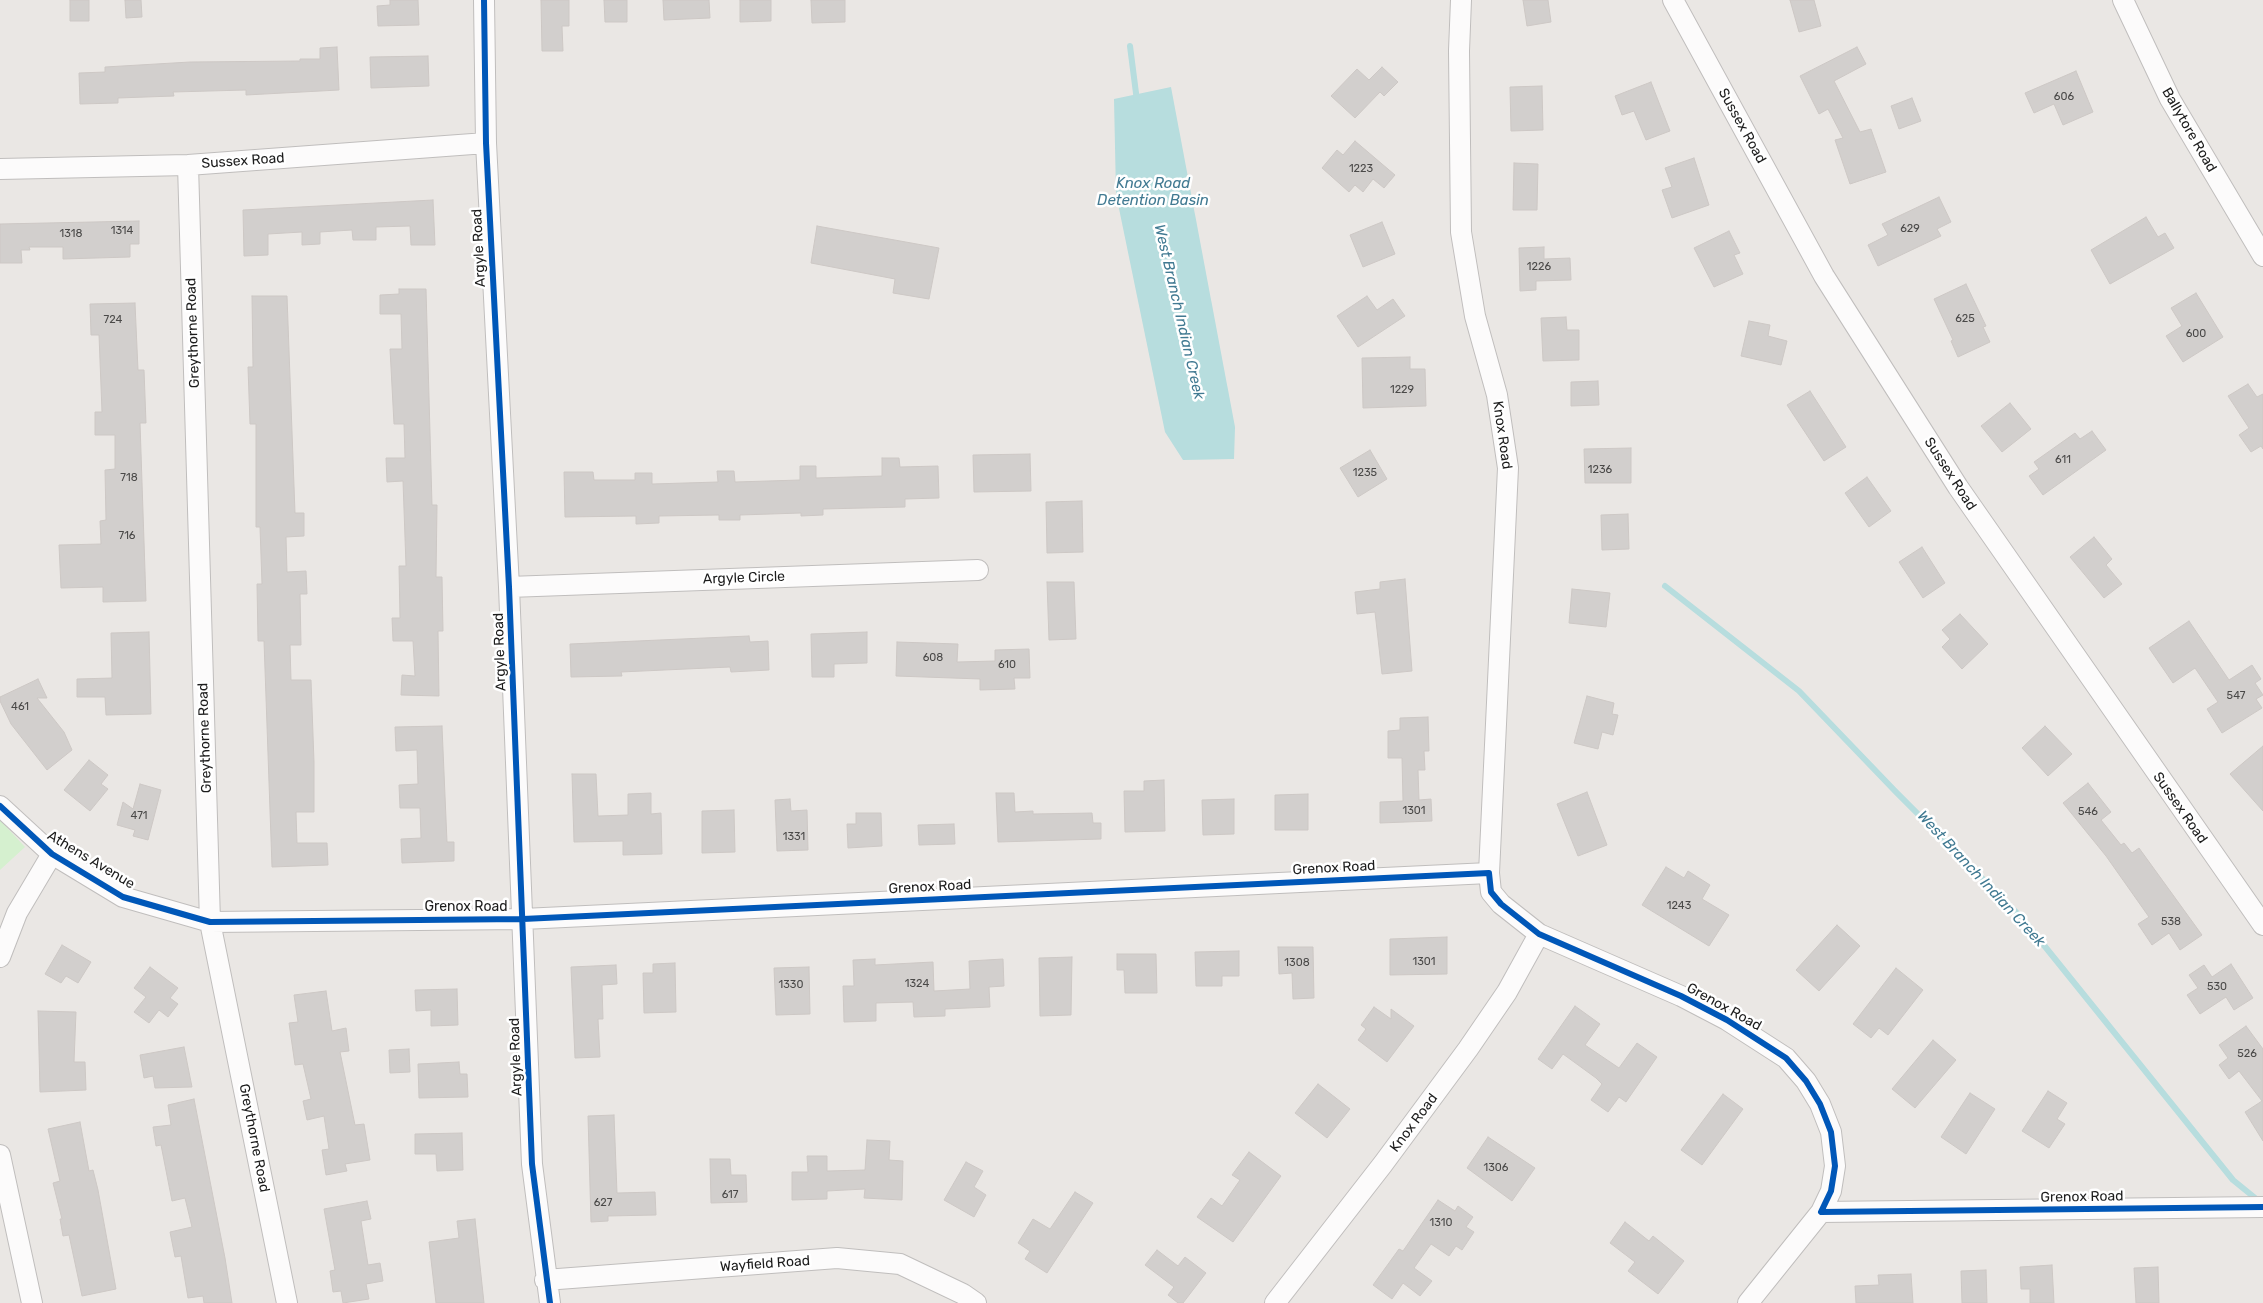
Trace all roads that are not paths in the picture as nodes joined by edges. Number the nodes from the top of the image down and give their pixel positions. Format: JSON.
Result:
{"nodes":[{"id":1,"x":484,"y":0,"type":"edge"},
{"id":2,"x":1461,"y":0,"type":"edge"},
{"id":3,"x":1673,"y":0,"type":"edge"},
{"id":4,"x":2123,"y":0,"type":"edge"},
{"id":5,"x":486,"y":143,"type":"junction"},
{"id":6,"x":188,"y":165,"type":"junction"},
{"id":7,"x":0,"y":169,"type":"edge"},
{"id":8,"x":2263,"y":256,"type":"edge"},
{"id":9,"x":978,"y":570,"type":"dead end"},
{"id":10,"x":509,"y":587,"type":"junction"},
{"id":11,"x":0,"y":806,"type":"edge"},
{"id":12,"x":52,"y":854,"type":"junction"},
{"id":13,"x":1489,"y":873,"type":"junction"},
{"id":14,"x":524,"y":919,"type":"junction"},
{"id":15,"x":210,"y":922,"type":"junction"},
{"id":16,"x":2263,"y":925,"type":"edge"},
{"id":17,"x":1539,"y":934,"type":"junction"},
{"id":18,"x":0,"y":957,"type":"edge"},
{"id":19,"x":0,"y":1155,"type":"edge"},
{"id":20,"x":2256,"y":1207,"type":"edge"},
{"id":21,"x":1821,"y":1212,"type":"junction"},
{"id":22,"x":545,"y":1280,"type":"junction"},
{"id":23,"x":32,"y":1303,"type":"edge"},
{"id":24,"x":287,"y":1303,"type":"edge"},
{"id":25,"x":550,"y":1303,"type":"edge"},
{"id":26,"x":976,"y":1303,"type":"edge"},
{"id":27,"x":1275,"y":1303,"type":"edge"},
{"id":28,"x":1748,"y":1303,"type":"edge"}],
"edges":[{"from":1,"to":5,"type":"street","name":"Argyle Road"},
{"from":2,"to":13,"type":"street","name":"Knox Road"},
{"from":3,"to":16,"type":"street","name":"Sussex Road"},
{"from":4,"to":8,"type":"street","name":"Ballytore Road"},
{"from":5,"to":6,"type":"street","name":"Sussex Road"},
{"from":5,"to":10,"type":"street","name":"Argyle Road"},
{"from":6,"to":7,"type":"street","name":"Sussex Road"},
{"from":6,"to":15,"type":"street","name":"Greythorne Road"},
{"from":9,"to":10,"type":"street","name":"Argyle Circle"},
{"from":10,"to":14,"type":"street","name":"Argyle Road"},
{"from":11,"to":12,"type":"street","name":"Athens Avenue"},
{"from":12,"to":15,"type":"street","name":"Athens Avenue"},
{"from":12,"to":18,"type":"street"},
{"from":13,"to":14,"type":"street","name":"Grenox Road"},
{"from":13,"to":17,"type":"street","name":"Grenox Road"},
{"from":14,"to":15,"type":"street","name":"Grenox Road"},
{"from":14,"to":22,"type":"street","name":"Argyle Road"},
{"from":15,"to":24,"type":"street","name":"Greythorne Road"},
{"from":17,"to":21,"type":"street","name":"Grenox Road"},
{"from":17,"to":27,"type":"street","name":"Knox Road"},
{"from":19,"to":23,"type":"street"},
{"from":20,"to":21,"type":"street","name":"Grenox Road"},
{"from":21,"to":28,"type":"street"},
{"from":22,"to":25,"type":"street","name":"Argyle Road"},
{"from":22,"to":26,"type":"street","name":"Wayfield Road"}]}
